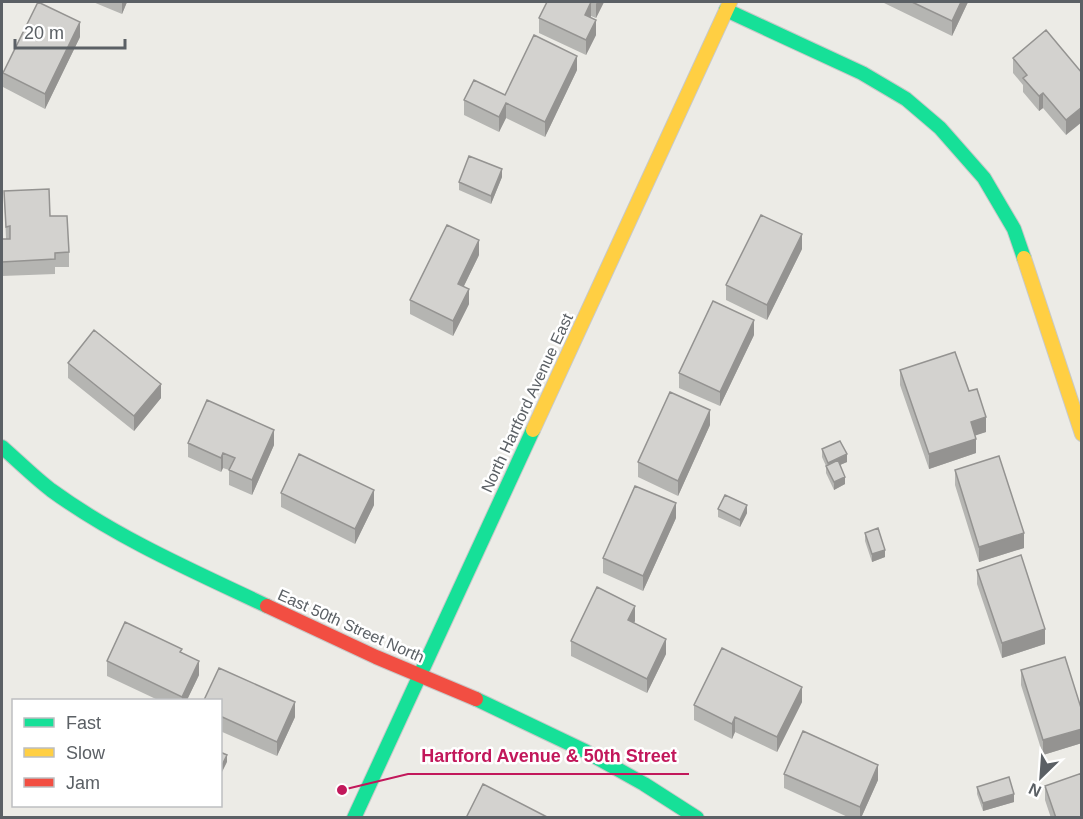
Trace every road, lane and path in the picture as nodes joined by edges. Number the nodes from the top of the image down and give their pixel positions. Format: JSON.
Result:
{"nodes":[{"id":1,"x":728,"y":6,"type":"edge"},
{"id":2,"x":1082,"y":434,"type":"edge"},
{"id":3,"x":2,"y":447,"type":"edge"},
{"id":4,"x":419,"y":675,"type":"junction"},
{"id":5,"x":354,"y":818,"type":"edge"},
{"id":6,"x":697,"y":818,"type":"edge"}],
"edges":[{"from":1,"to":2,"type":"street"},
{"from":1,"to":4,"type":"street","name":"North Hartford Avenue East"},
{"from":3,"to":4,"type":"street","name":"East 50th Street North"},
{"from":4,"to":5,"type":"street","name":"North Hartford Avenue East"},
{"from":4,"to":6,"type":"street","name":"East 50th Street North"}]}
